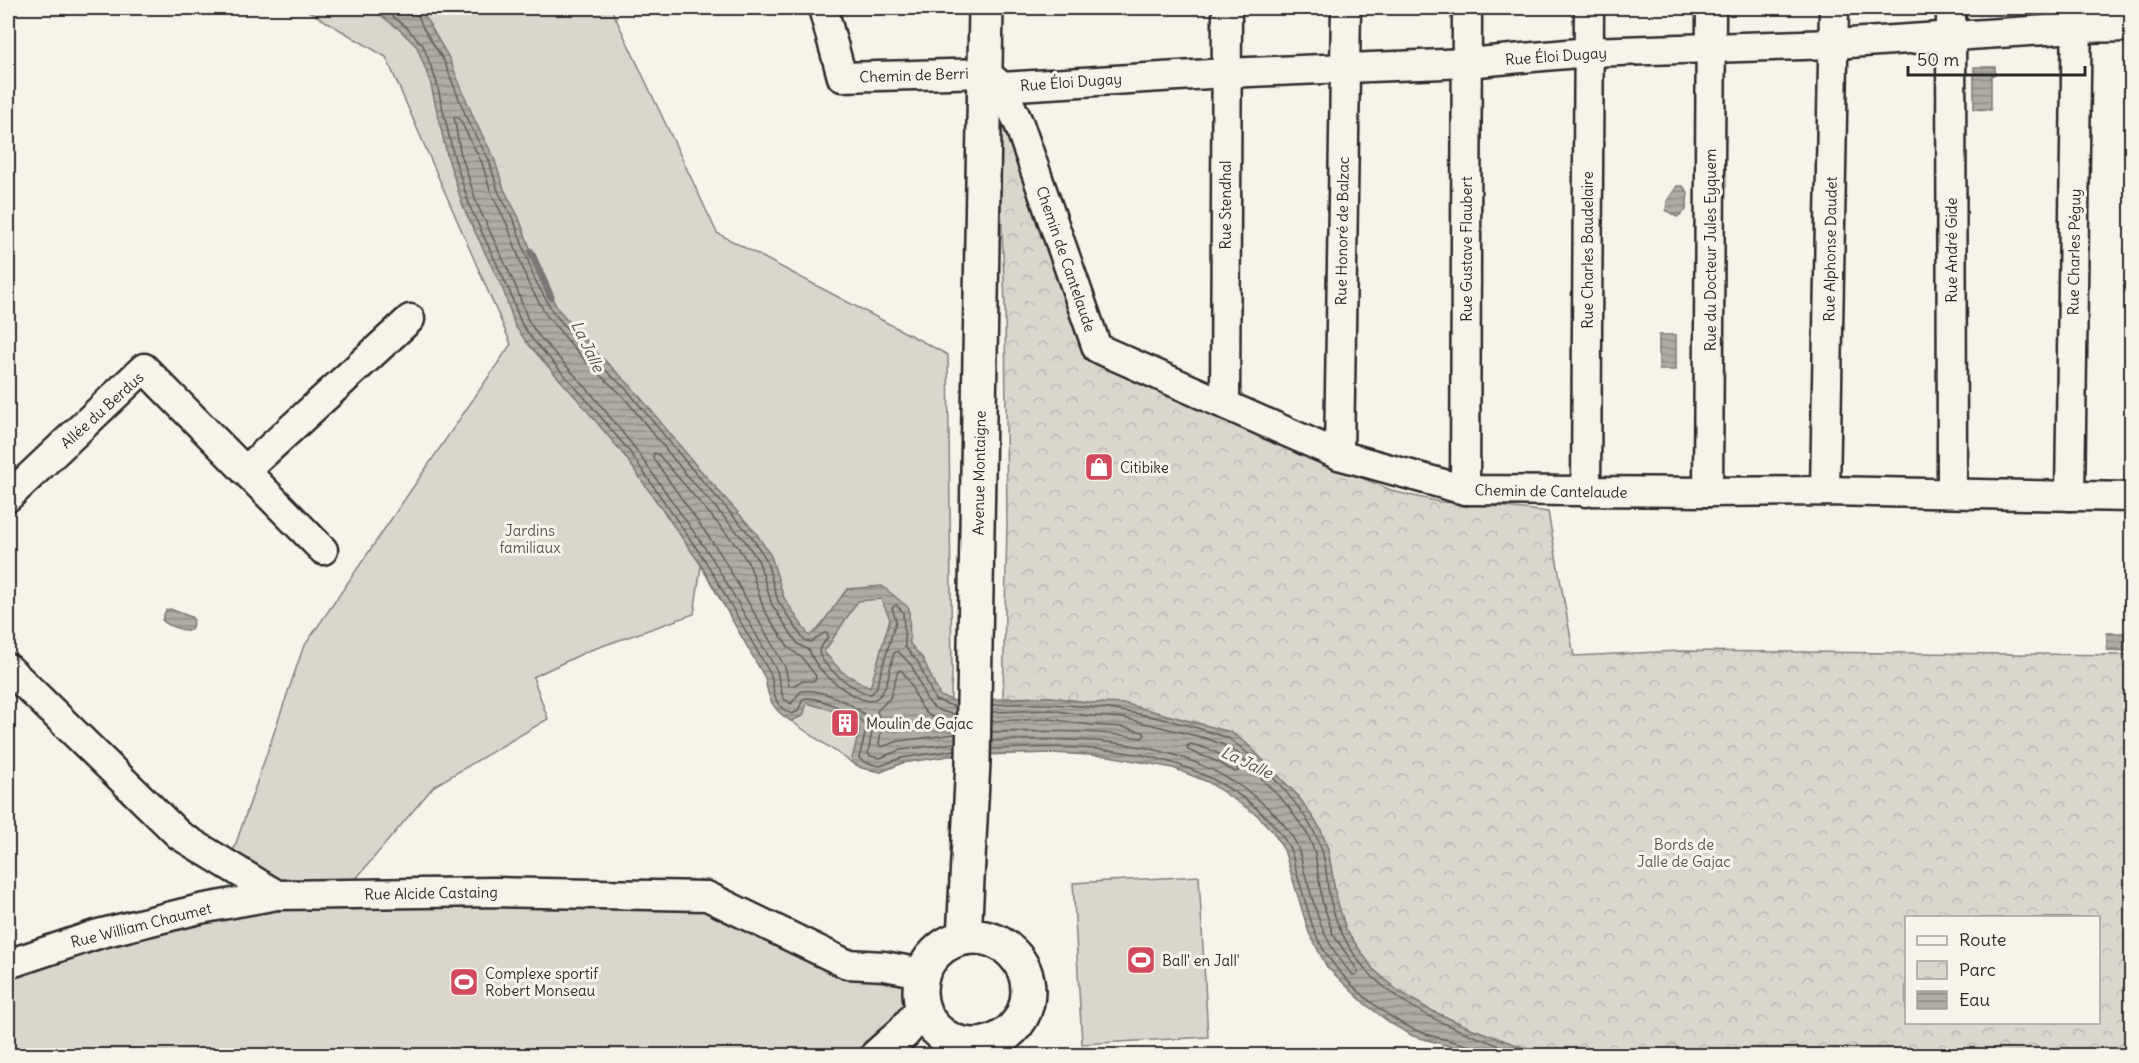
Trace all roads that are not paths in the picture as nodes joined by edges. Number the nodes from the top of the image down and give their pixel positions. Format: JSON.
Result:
{"nodes":[{"id":1,"x":823,"y":8,"type":"edge"},
{"id":2,"x":986,"y":8,"type":"edge"},
{"id":3,"x":1227,"y":8,"type":"edge"},
{"id":4,"x":1346,"y":8,"type":"edge"},
{"id":5,"x":1467,"y":8,"type":"edge"},
{"id":6,"x":1589,"y":8,"type":"edge"},
{"id":7,"x":1711,"y":8,"type":"edge"},
{"id":8,"x":1834,"y":8,"type":"edge"},
{"id":9,"x":1951,"y":8,"type":"edge"},
{"id":10,"x":2077,"y":18,"type":"edge"},
{"id":11,"x":2132,"y":27,"type":"edge"},
{"id":12,"x":1951,"y":36,"type":"junction"},
{"id":13,"x":1834,"y":44,"type":"junction"},
{"id":14,"x":1711,"y":47,"type":"junction"},
{"id":15,"x":1588,"y":52,"type":"junction"},
{"id":16,"x":1467,"y":63,"type":"junction"},
{"id":17,"x":1345,"y":68,"type":"junction"},
{"id":18,"x":1226,"y":73,"type":"junction"},
{"id":19,"x":994,"y":80,"type":"junction"},
{"id":20,"x":410,"y":319,"type":"dead end"},
{"id":21,"x":1225,"y":403,"type":"junction"},
{"id":22,"x":1339,"y":455,"type":"junction"},
{"id":23,"x":245,"y":471,"type":"junction"},
{"id":24,"x":1465,"y":490,"type":"junction"},
{"id":25,"x":1825,"y":491,"type":"junction"},
{"id":26,"x":1586,"y":492,"type":"junction"},
{"id":27,"x":1708,"y":492,"type":"junction"},
{"id":28,"x":1952,"y":493,"type":"junction"},
{"id":29,"x":2070,"y":496,"type":"junction"},
{"id":30,"x":2132,"y":496,"type":"edge"},
{"id":31,"x":8,"y":497,"type":"edge"},
{"id":32,"x":323,"y":550,"type":"dead end"},
{"id":33,"x":8,"y":668,"type":"edge"},
{"id":34,"x":277,"y":895,"type":"junction"},
{"id":35,"x":964,"y":938,"type":"junction"},
{"id":36,"x":8,"y":964,"type":"edge"},
{"id":37,"x":922,"y":973,"type":"junction"},
{"id":38,"x":922,"y":1010,"type":"junction"},
{"id":39,"x":1008,"y":1047,"type":"edge"},
{"id":40,"x":877,"y":1056,"type":"edge"}],
"edges":[{"from":1,"to":19,"type":"street","name":"Chemin de Berri"},
{"from":2,"to":19,"type":"main road","name":"Avenue Montaigne"},
{"from":3,"to":18,"type":"street","name":"Rue Stendhal"},
{"from":4,"to":17,"type":"street","name":"Rue Honoré de Balzac"},
{"from":5,"to":16,"type":"street","name":"Rue Gustave Flaubert"},
{"from":6,"to":15,"type":"street","name":"Rue Charles Baudelaire"},
{"from":7,"to":14,"type":"street","name":"Rue du Docteur Jules Eyquem"},
{"from":8,"to":13,"type":"street","name":"Rue Alphonse Daudet"},
{"from":9,"to":12,"type":"street","name":"Rue André Gide"},
{"from":10,"to":11,"type":"street","name":"Rue Éloi Dugay"},
{"from":10,"to":12,"type":"street","name":"Rue Éloi Dugay"},
{"from":10,"to":29,"type":"street","name":"Rue Charles Péguy"},
{"from":12,"to":13,"type":"street","name":"Rue Éloi Dugay"},
{"from":12,"to":28,"type":"street","name":"Rue André Gide"},
{"from":13,"to":14,"type":"street","name":"Rue Éloi Dugay"},
{"from":13,"to":25,"type":"street","name":"Rue Alphonse Daudet"},
{"from":14,"to":15,"type":"street","name":"Rue Éloi Dugay"},
{"from":14,"to":27,"type":"street","name":"Rue du Docteur Jules Eyquem"},
{"from":15,"to":16,"type":"street","name":"Rue Éloi Dugay"},
{"from":15,"to":26,"type":"street","name":"Rue Charles Baudelaire"},
{"from":16,"to":17,"type":"street","name":"Rue Éloi Dugay"},
{"from":16,"to":24,"type":"street","name":"Rue Gustave Flaubert"},
{"from":17,"to":18,"type":"street","name":"Rue Éloi Dugay"},
{"from":17,"to":22,"type":"street","name":"Rue Honoré de Balzac"},
{"from":18,"to":19,"type":"street","name":"Rue Éloi Dugay"},
{"from":18,"to":21,"type":"street","name":"Rue Stendhal"},
{"from":19,"to":21,"type":"street","name":"Chemin de Cantelaude"},
{"from":19,"to":35,"type":"main road","name":"Avenue Montaigne"},
{"from":20,"to":23,"type":"street"},
{"from":21,"to":22,"type":"street","name":"Chemin de Cantelaude"},
{"from":22,"to":24,"type":"street","name":"Chemin de Cantelaude"},
{"from":23,"to":31,"type":"street","name":"Allée du Berdus"},
{"from":23,"to":32,"type":"street","name":"Allée du Berdus"},
{"from":24,"to":26,"type":"street","name":"Chemin de Cantelaude"},
{"from":25,"to":27,"type":"street","name":"Chemin de Cantelaude"},
{"from":25,"to":28,"type":"street","name":"Chemin de Cantelaude"},
{"from":26,"to":27,"type":"street","name":"Chemin de Cantelaude"},
{"from":28,"to":29,"type":"street","name":"Chemin de Cantelaude"},
{"from":29,"to":30,"type":"street","name":"Chemin de Cantelaude"},
{"from":33,"to":34,"type":"street"},
{"from":34,"to":36,"type":"street","name":"Rue William Chaumet"},
{"from":34,"to":37,"type":"street","name":"Rue Alcide Castaing"},
{"from":35,"to":37,"type":"main road"},
{"from":35,"to":39,"type":"main road"},
{"from":37,"to":38,"type":"main road"},
{"from":38,"to":39,"type":"main road"},
{"from":38,"to":40,"type":"main road"}]}
